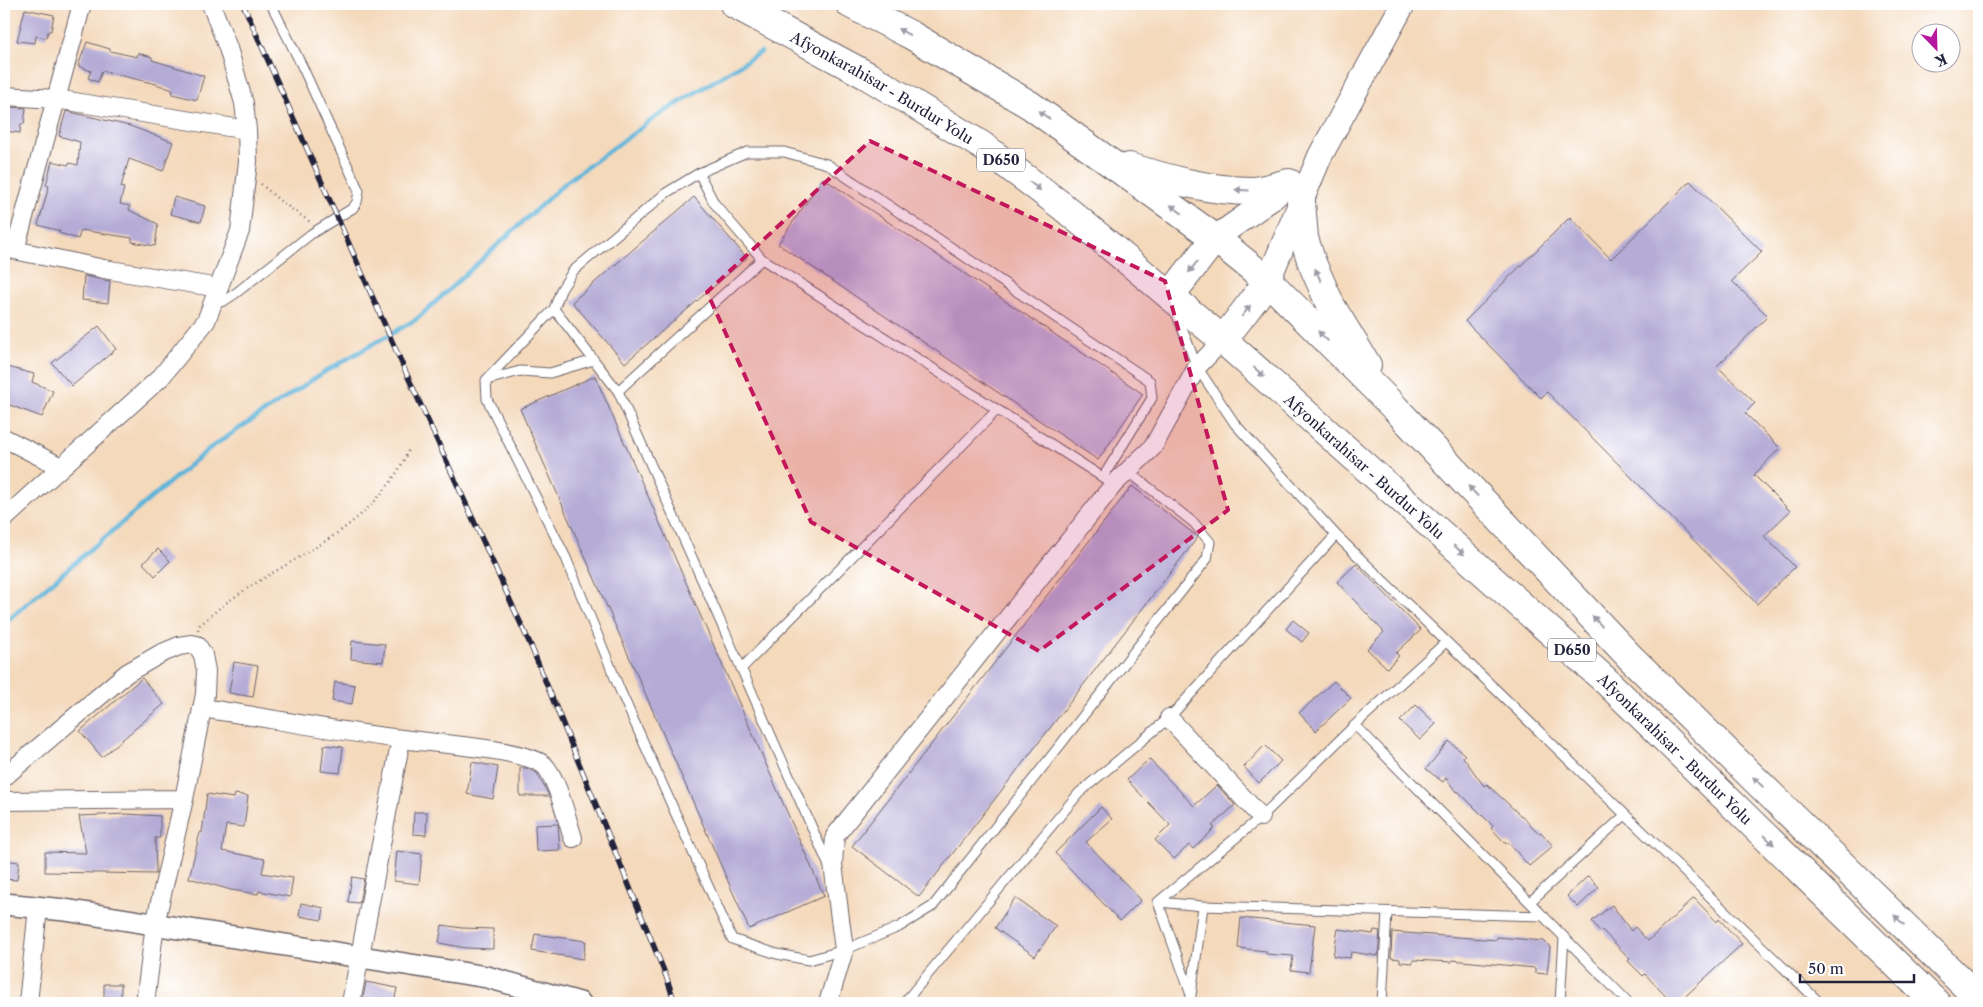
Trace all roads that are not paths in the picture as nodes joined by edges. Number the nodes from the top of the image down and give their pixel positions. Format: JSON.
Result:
{"nodes":[{"id":1,"x":82,"y":4,"type":"edge"},
{"id":2,"x":211,"y":4,"type":"edge"},
{"id":3,"x":272,"y":4,"type":"edge"},
{"id":4,"x":734,"y":4,"type":"edge"},
{"id":5,"x":850,"y":4,"type":"edge"},
{"id":6,"x":1403,"y":4,"type":"edge"},
{"id":7,"x":4,"y":96,"type":"edge"},
{"id":8,"x":56,"y":99,"type":"junction"},
{"id":9,"x":247,"y":130,"type":"junction"},
{"id":10,"x":1110,"y":161,"type":"junction"},
{"id":11,"x":699,"y":173,"type":"junction"},
{"id":12,"x":1295,"y":193,"type":"junction"},
{"id":13,"x":1216,"y":238,"type":"junction"},
{"id":14,"x":10,"y":249,"type":"edge"},
{"id":15,"x":762,"y":260,"type":"junction"},
{"id":16,"x":1268,"y":281,"type":"junction"},
{"id":17,"x":216,"y":296,"type":"junction"},
{"id":18,"x":1170,"y":296,"type":"junction"},
{"id":19,"x":554,"y":309,"type":"junction"},
{"id":20,"x":1223,"y":340,"type":"junction"},
{"id":21,"x":594,"y":360,"type":"junction"},
{"id":22,"x":1197,"y":367,"type":"junction"},
{"id":23,"x":486,"y":380,"type":"junction"},
{"id":24,"x":618,"y":391,"type":"junction"},
{"id":25,"x":1395,"y":408,"type":"junction"},
{"id":26,"x":998,"y":410,"type":"junction"},
{"id":27,"x":4,"y":438,"type":"edge"},
{"id":28,"x":61,"y":467,"type":"junction"},
{"id":29,"x":1128,"y":471,"type":"junction"},
{"id":30,"x":1108,"y":481,"type":"junction"},
{"id":31,"x":4,"y":519,"type":"edge"},
{"id":32,"x":1336,"y":535,"type":"junction"},
{"id":33,"x":1446,"y":642,"type":"junction"},
{"id":34,"x":741,"y":668,"type":"junction"},
{"id":35,"x":202,"y":708,"type":"junction"},
{"id":36,"x":1169,"y":718,"type":"junction"},
{"id":37,"x":1355,"y":725,"type":"junction"},
{"id":38,"x":401,"y":739,"type":"junction"},
{"id":39,"x":4,"y":777,"type":"edge"},
{"id":40,"x":184,"y":799,"type":"junction"},
{"id":41,"x":4,"y":801,"type":"edge"},
{"id":42,"x":1625,"y":815,"type":"junction"},
{"id":43,"x":1261,"y":817,"type":"junction"},
{"id":44,"x":574,"y":838,"type":"dead end"},
{"id":45,"x":835,"y":880,"type":"junction"},
{"id":46,"x":1158,"y":902,"type":"junction"},
{"id":47,"x":1530,"y":902,"type":"junction"},
{"id":48,"x":4,"y":904,"type":"edge"},
{"id":49,"x":1203,"y":906,"type":"junction"},
{"id":50,"x":38,"y":908,"type":"junction"},
{"id":51,"x":1387,"y":912,"type":"junction"},
{"id":52,"x":1544,"y":916,"type":"junction"},
{"id":53,"x":155,"y":924,"type":"junction"},
{"id":54,"x":1564,"y":937,"type":"junction"},
{"id":55,"x":844,"y":950,"type":"junction"},
{"id":56,"x":359,"y":957,"type":"junction"},
{"id":57,"x":1190,"y":999,"type":"edge"},
{"id":58,"x":1979,"y":999,"type":"edge"},
{"id":59,"x":553,"y":1000,"type":"edge"},
{"id":60,"x":28,"y":1003,"type":"edge"},
{"id":61,"x":145,"y":1003,"type":"edge"},
{"id":62,"x":351,"y":1003,"type":"edge"},
{"id":63,"x":580,"y":1003,"type":"edge"},
{"id":64,"x":828,"y":1003,"type":"edge"},
{"id":65,"x":904,"y":1003,"type":"edge"},
{"id":66,"x":1382,"y":1003,"type":"edge"},
{"id":67,"x":1560,"y":1003,"type":"edge"},
{"id":68,"x":1629,"y":1003,"type":"edge"},
{"id":69,"x":1820,"y":1003,"type":"edge"},
{"id":70,"x":1936,"y":1003,"type":"edge"}],
"edges":[{"from":1,"to":8,"type":"street"},
{"from":2,"to":9,"type":"street"},
{"from":3,"to":17,"type":"lane"},
{"from":4,"to":18,"type":"highway","name":"Afyonkarahisar - Burdur Yolu","number":"D650","one_way":true},
{"from":10,"to":5,"type":"highway","number":"D650","one_way":true},
{"from":6,"to":12,"type":"main road"},
{"from":7,"to":8,"type":"street"},
{"from":8,"to":9,"type":"street"},
{"from":8,"to":14,"type":"street"},
{"from":9,"to":17,"type":"street"},
{"from":12,"to":10,"type":"highway","one_way":true},
{"from":13,"to":10,"type":"highway","number":"D650","one_way":true},
{"from":11,"to":15,"type":"lane"},
{"from":11,"to":19,"type":"lane"},
{"from":11,"to":30,"type":"lane"},
{"from":12,"to":13,"type":"main road"},
{"from":12,"to":16,"type":"main road"},
{"from":25,"to":12,"type":"highway","one_way":true},
{"from":13,"to":16,"type":"highway","number":"D650"},
{"from":13,"to":18,"type":"highway","one_way":true},
{"from":14,"to":17,"type":"street"},
{"from":15,"to":24,"type":"lane"},
{"from":15,"to":26,"type":"lane"},
{"from":20,"to":16,"type":"highway","one_way":true},
{"from":25,"to":16,"type":"highway","number":"D650","one_way":true},
{"from":17,"to":28,"type":"street"},
{"from":18,"to":20,"type":"highway","name":"Afyonkarahisar - Burdur Yolu","number":"D650"},
{"from":18,"to":22,"type":"lane"},
{"from":19,"to":21,"type":"lane"},
{"from":19,"to":23,"type":"lane"},
{"from":20,"to":22,"type":"street"},
{"from":20,"to":70,"type":"highway","name":"Afyonkarahisar - Burdur Yolu","number":"D650","one_way":true},
{"from":21,"to":23,"type":"lane"},
{"from":21,"to":24,"type":"lane"},
{"from":22,"to":29,"type":"street"},
{"from":22,"to":32,"type":"lane"},
{"from":23,"to":55,"type":"lane"},
{"from":24,"to":34,"type":"lane"},
{"from":58,"to":25,"type":"highway","number":"D650","one_way":true},
{"from":26,"to":30,"type":"lane"},
{"from":26,"to":34,"type":"lane"},
{"from":27,"to":28,"type":"street"},
{"from":28,"to":31,"type":"street"},
{"from":29,"to":30,"type":"street"},
{"from":29,"to":55,"type":"lane"},
{"from":30,"to":45,"type":"street"},
{"from":32,"to":33,"type":"lane"},
{"from":32,"to":36,"type":"lane"},
{"from":33,"to":37,"type":"lane"},
{"from":33,"to":42,"type":"lane"},
{"from":34,"to":45,"type":"lane"},
{"from":35,"to":38,"type":"street"},
{"from":35,"to":39,"type":"street"},
{"from":35,"to":40,"type":"street"},
{"from":36,"to":43,"type":"street"},
{"from":36,"to":65,"type":"lane"},
{"from":37,"to":43,"type":"lane"},
{"from":37,"to":47,"type":"lane"},
{"from":38,"to":44,"type":"street"},
{"from":38,"to":56,"type":"street"},
{"from":40,"to":41,"type":"street"},
{"from":40,"to":53,"type":"street"},
{"from":42,"to":47,"type":"lane"},
{"from":42,"to":69,"type":"lane"},
{"from":43,"to":46,"type":"lane"},
{"from":45,"to":55,"type":"street"},
{"from":46,"to":49,"type":"lane"},
{"from":46,"to":57,"type":"lane"},
{"from":47,"to":52,"type":"lane"},
{"from":48,"to":50,"type":"street"},
{"from":49,"to":51,"type":"lane"},
{"from":49,"to":57,"type":"lane"},
{"from":50,"to":53,"type":"street"},
{"from":50,"to":60,"type":"street"},
{"from":51,"to":52,"type":"lane"},
{"from":51,"to":66,"type":"lane"},
{"from":52,"to":54,"type":"lane"},
{"from":53,"to":56,"type":"street"},
{"from":53,"to":61,"type":"street"},
{"from":54,"to":67,"type":"lane"},
{"from":54,"to":68,"type":"lane"},
{"from":55,"to":64,"type":"street"},
{"from":56,"to":59,"type":"street"},
{"from":56,"to":62,"type":"street"},
{"from":59,"to":63,"type":"street"}]}
